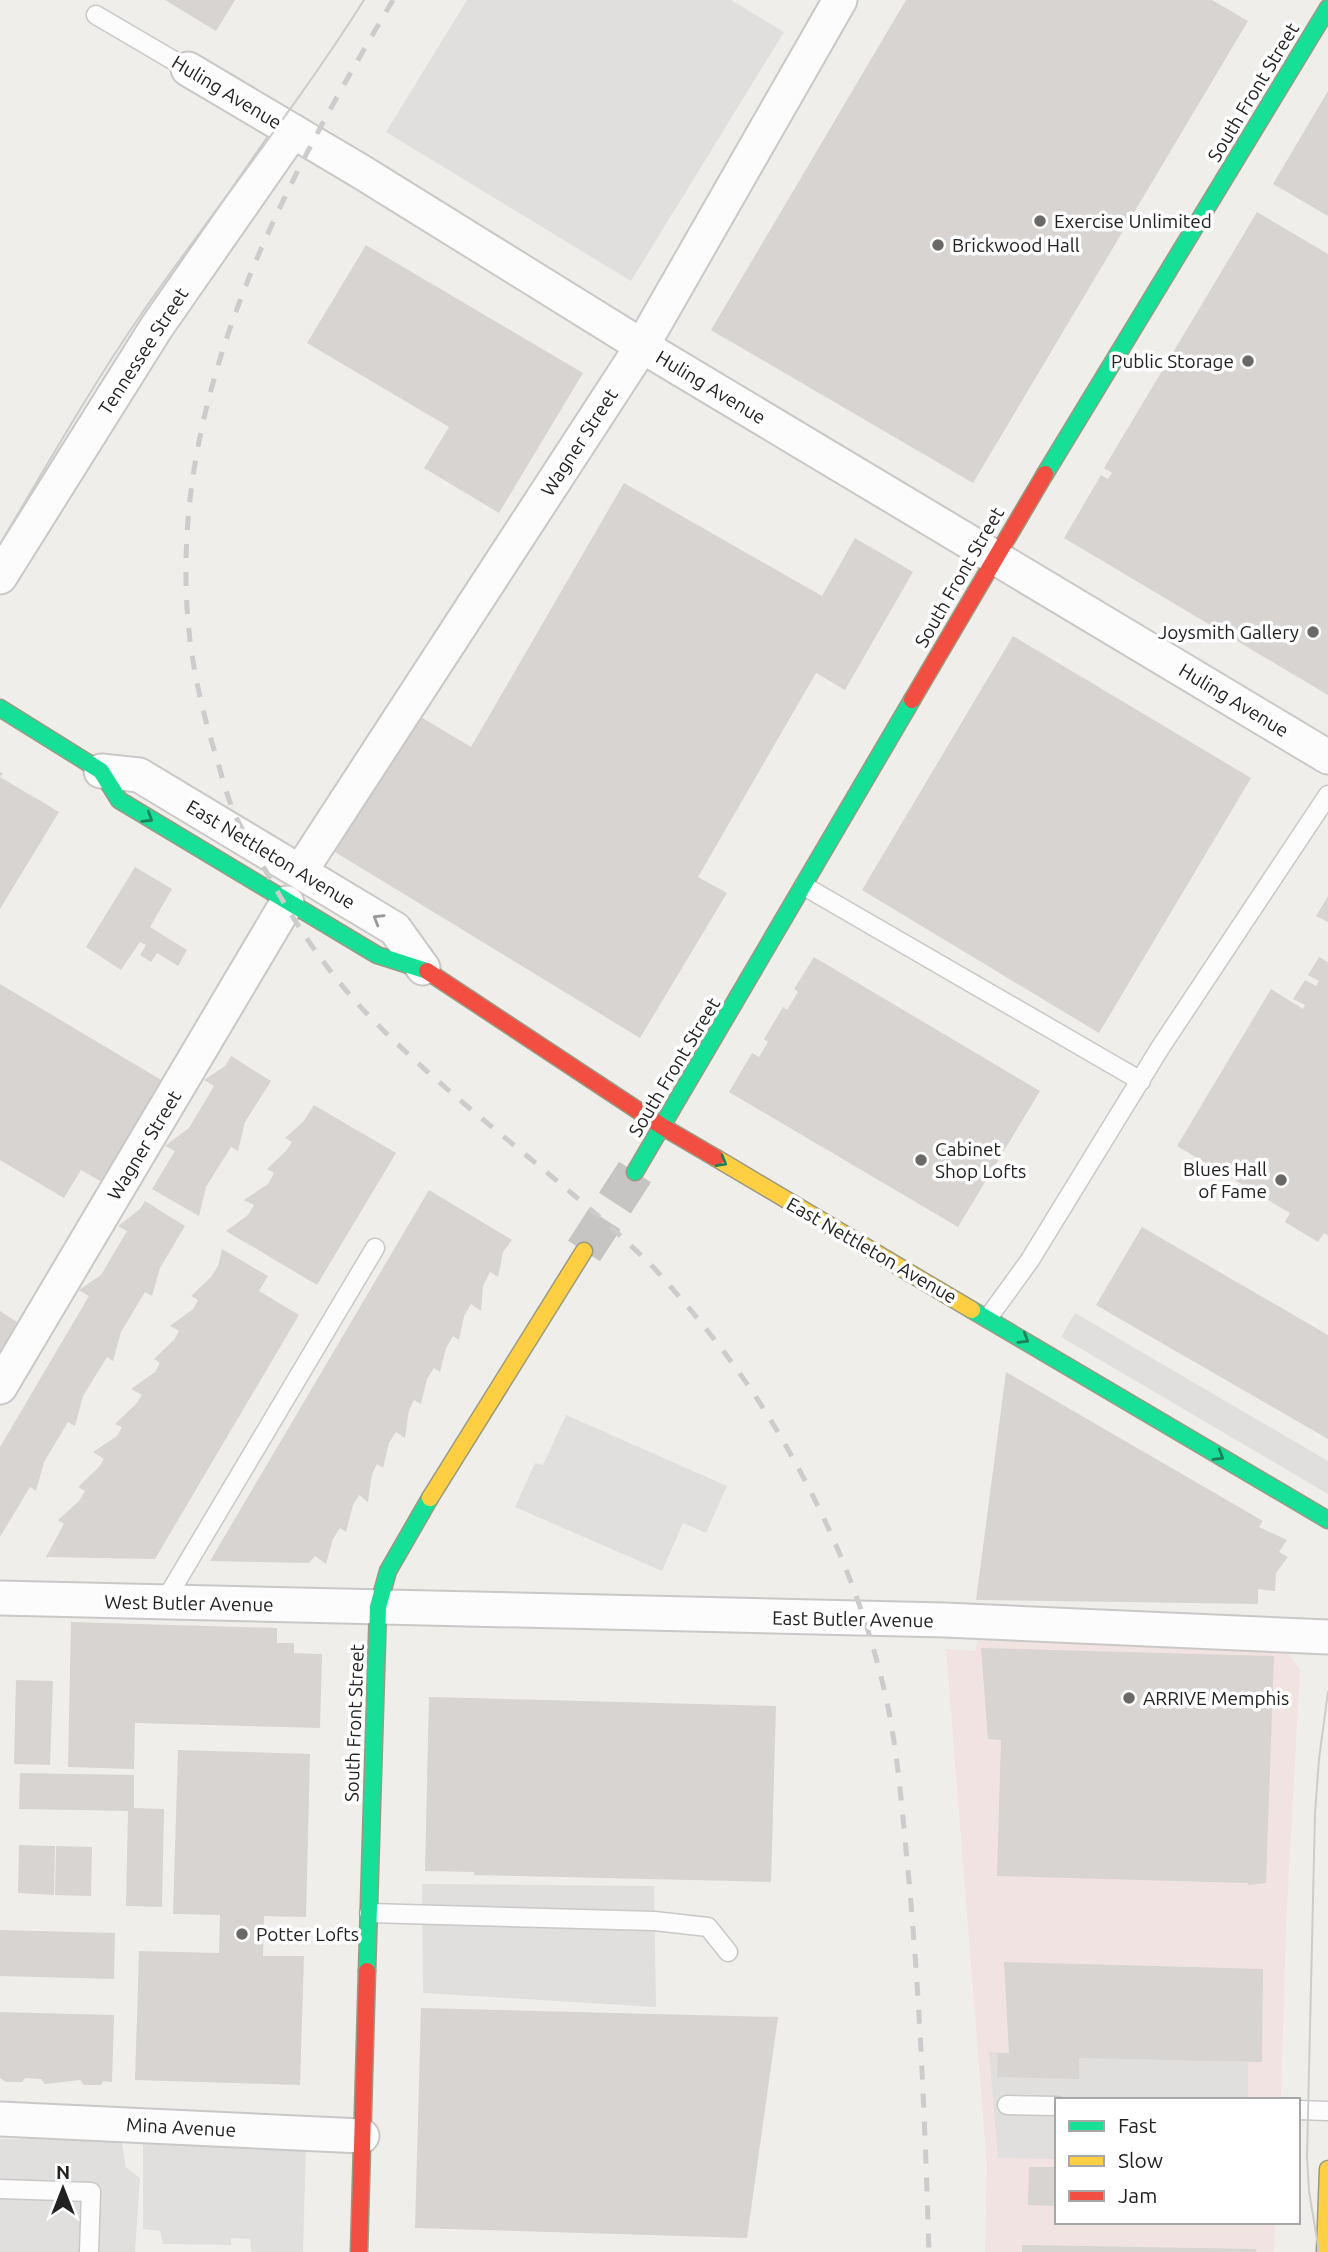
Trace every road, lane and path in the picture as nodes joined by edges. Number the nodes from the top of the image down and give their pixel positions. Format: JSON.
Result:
{"nodes":[{"id":1,"x":840,"y":0,"type":"edge"},
{"id":2,"x":1328,"y":8,"type":"edge"},
{"id":3,"x":96,"y":15,"type":"dead end"},
{"id":4,"x":188,"y":69,"type":"joint"},
{"id":5,"x":293,"y":131,"type":"junction"},
{"id":6,"x":642,"y":346,"type":"junction"},
{"id":7,"x":995,"y":556,"type":"junction"},
{"id":8,"x":0,"y":577,"type":"edge"},
{"id":9,"x":0,"y":708,"type":"edge"},
{"id":10,"x":1328,"y":757,"type":"edge"},
{"id":11,"x":101,"y":771,"type":"junction"},
{"id":12,"x":1328,"y":795,"type":"edge"},
{"id":13,"x":300,"y":872,"type":"junction"},
{"id":14,"x":804,"y":886,"type":"junction"},
{"id":15,"x":288,"y":903,"type":"junction"},
{"id":16,"x":423,"y":968,"type":"junction"},
{"id":17,"x":1141,"y":1081,"type":"junction"},
{"id":18,"x":663,"y":1127,"type":"junction"},
{"id":19,"x":635,"y":1172,"type":"tunnel mouth"},
{"id":20,"x":376,"y":1248,"type":"dead end"},
{"id":21,"x":584,"y":1251,"type":"tunnel mouth"},
{"id":22,"x":988,"y":1318,"type":"junction"},
{"id":23,"x":0,"y":1387,"type":"edge"},
{"id":24,"x":1328,"y":1520,"type":"edge"},
{"id":25,"x":0,"y":1598,"type":"edge"},
{"id":26,"x":163,"y":1604,"type":"junction"},
{"id":27,"x":378,"y":1608,"type":"junction"},
{"id":28,"x":1328,"y":1637,"type":"edge"},
{"id":29,"x":369,"y":1913,"type":"junction"},
{"id":30,"x":728,"y":1952,"type":"dead end"},
{"id":31,"x":1007,"y":2105,"type":"dead end"},
{"id":32,"x":1055,"y":2106,"type":"edge"},
{"id":33,"x":1300,"y":2110,"type":"edge"},
{"id":34,"x":1328,"y":2111,"type":"edge"},
{"id":35,"x":0,"y":2119,"type":"edge"},
{"id":36,"x":362,"y":2136,"type":"junction"},
{"id":37,"x":1328,"y":2169,"type":"edge"},
{"id":38,"x":0,"y":2189,"type":"edge"},
{"id":39,"x":89,"y":2252,"type":"edge"},
{"id":40,"x":359,"y":2252,"type":"edge"},
{"id":41,"x":1325,"y":2252,"type":"edge"}],
"edges":[{"from":1,"to":6,"type":"street","name":"Wagner Street"},
{"from":2,"to":7,"type":"main road","name":"South Front Street"},
{"from":3,"to":4,"type":"lane","name":"Huling Avenue"},
{"from":4,"to":5,"type":"street","name":"Huling Avenue"},
{"from":5,"to":6,"type":"street","name":"Huling Avenue"},
{"from":5,"to":8,"type":"street","name":"Tennessee Street"},
{"from":6,"to":7,"type":"street","name":"Huling Avenue"},
{"from":6,"to":13,"type":"street","name":"Wagner Street"},
{"from":7,"to":10,"type":"street","name":"Huling Avenue"},
{"from":7,"to":14,"type":"main road","name":"South Front Street"},
{"from":9,"to":11,"type":"main road","name":"East Nettleton Avenue"},
{"from":11,"to":13,"type":"street","name":"East Nettleton Avenue"},
{"from":11,"to":15,"type":"main road","name":"East Nettleton Avenue","one_way":true},
{"from":12,"to":17,"type":"lane"},
{"from":16,"to":13,"type":"street","name":"East Nettleton Avenue","one_way":true},
{"from":14,"to":17,"type":"lane"},
{"from":14,"to":18,"type":"main road","name":"South Front Street"},
{"from":15,"to":16,"type":"main road","name":"East Nettleton Avenue"},
{"from":15,"to":23,"type":"street","name":"Wagner Street"},
{"from":16,"to":18,"type":"main road","name":"East Nettleton Avenue"},
{"from":17,"to":22,"type":"lane"},
{"from":18,"to":19,"type":"main road","name":"South Front Street"},
{"from":18,"to":22,"type":"main road","name":"East Nettleton Avenue","one_way":true},
{"from":20,"to":26,"type":"lane"},
{"from":21,"to":27,"type":"main road","name":"South Front Street"},
{"from":22,"to":24,"type":"main road","name":"East Nettleton Avenue","one_way":true},
{"from":25,"to":26,"type":"street","name":"West Butler Avenue"},
{"from":26,"to":27,"type":"street","name":"West Butler Avenue"},
{"from":27,"to":28,"type":"street","name":"East Butler Avenue"},
{"from":27,"to":29,"type":"main road","name":"South Front Street"},
{"from":29,"to":30,"type":"lane"},
{"from":29,"to":36,"type":"main road","name":"South Front Street"},
{"from":31,"to":32,"type":"lane"},
{"from":33,"to":34,"type":"lane"},
{"from":35,"to":36,"type":"street","name":"Mina Avenue"},
{"from":36,"to":40,"type":"main road","name":"South Front Street"},
{"from":37,"to":41,"type":"main road"},
{"from":38,"to":39,"type":"lane"}]}
